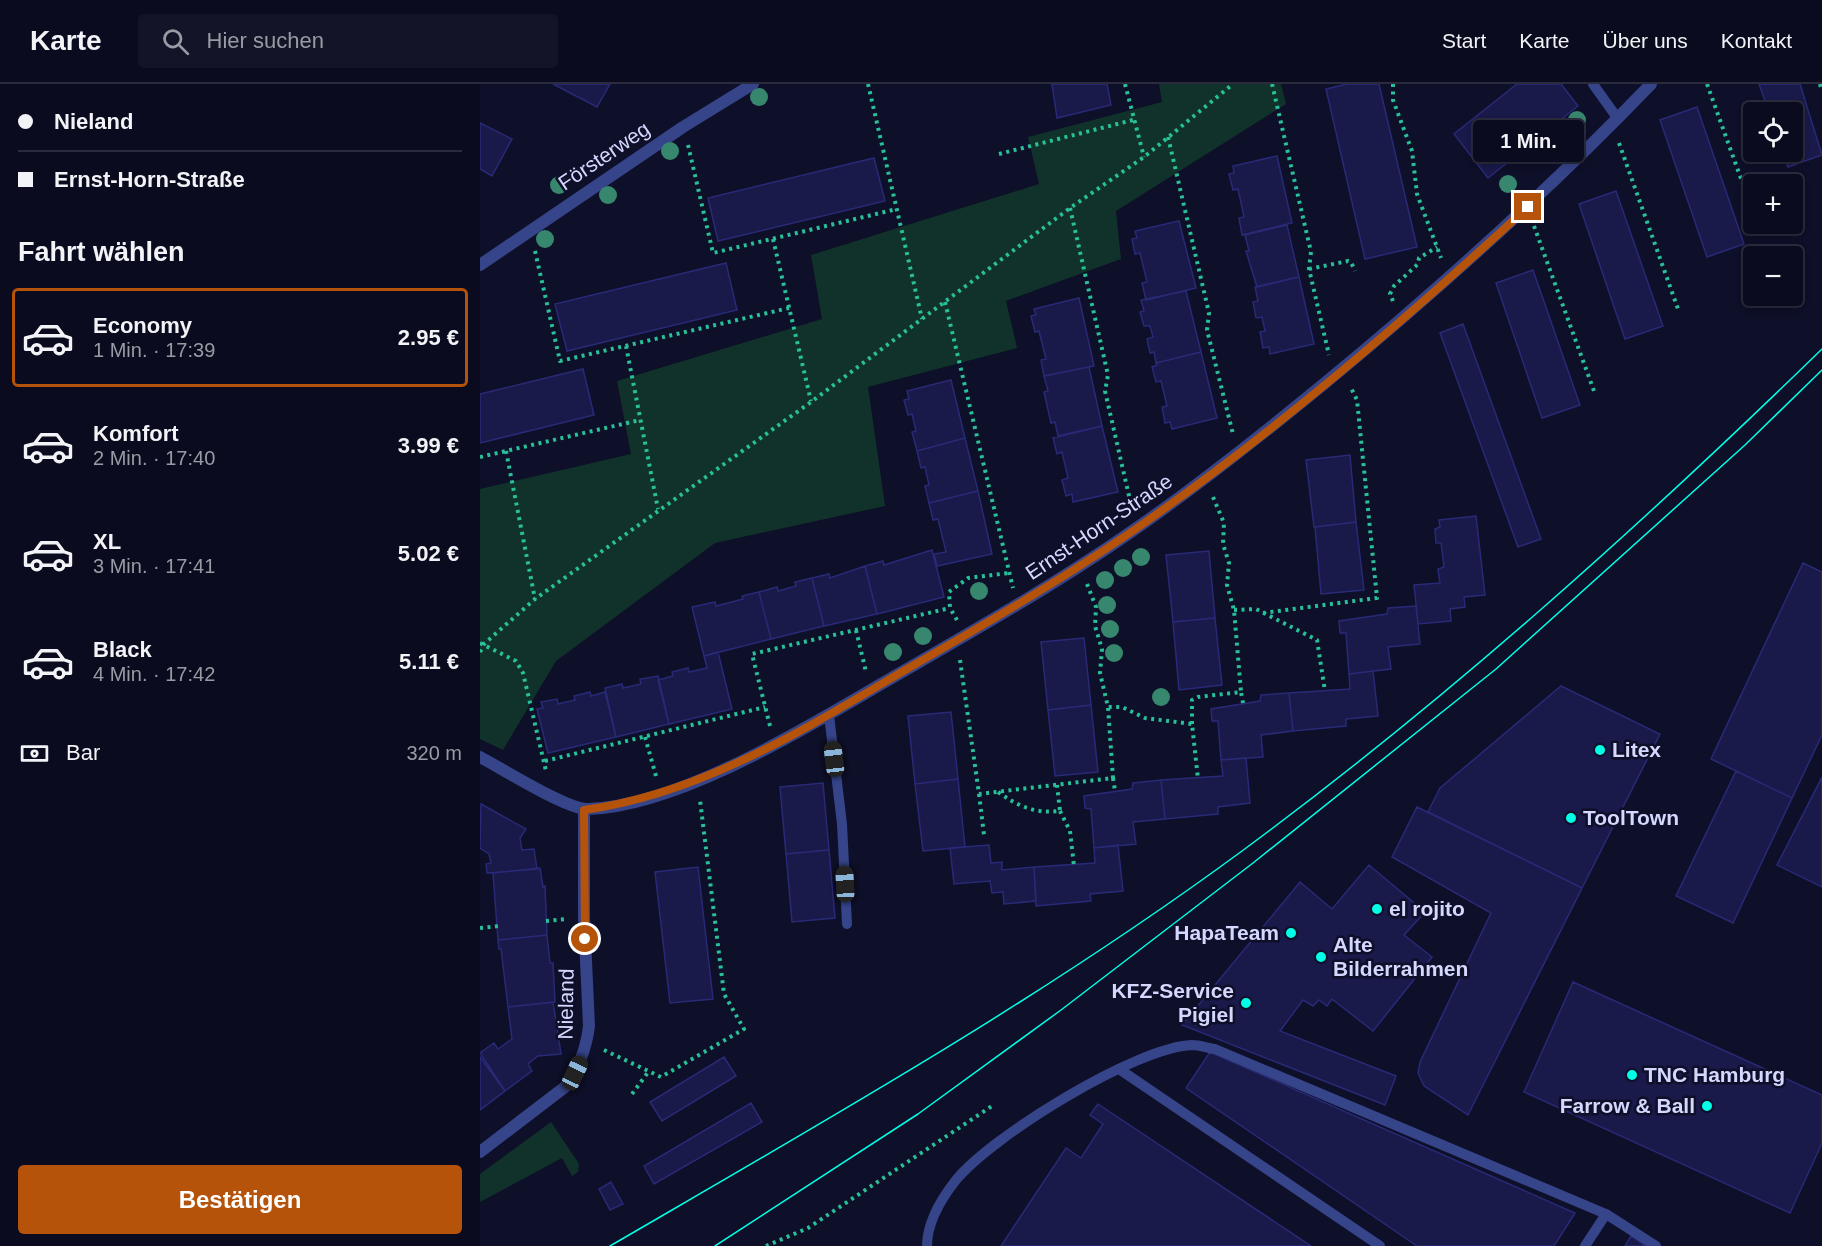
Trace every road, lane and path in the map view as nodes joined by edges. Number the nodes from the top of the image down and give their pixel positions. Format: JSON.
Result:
{"nodes":[{"id":1,"x":753,"y":84,"type":"edge"},
{"id":2,"x":868,"y":84,"type":"edge"},
{"id":3,"x":1125,"y":84,"type":"edge"},
{"id":4,"x":1233,"y":84,"type":"edge"},
{"id":5,"x":1272,"y":84,"type":"edge"},
{"id":6,"x":1393,"y":84,"type":"edge"},
{"id":7,"x":1593,"y":84,"type":"edge"},
{"id":8,"x":1651,"y":84,"type":"edge"},
{"id":9,"x":1707,"y":84,"type":"edge"},
{"id":10,"x":1820,"y":84,"type":"edge"},
{"id":11,"x":1822,"y":90,"type":"edge"},
{"id":12,"x":1618,"y":119,"type":"junction"},
{"id":13,"x":1133,"y":120,"type":"junction"},
{"id":14,"x":683,"y":127,"type":"junction"},
{"id":15,"x":1608,"y":129,"type":"junction"},
{"id":16,"x":1168,"y":137,"type":"junction"},
{"id":17,"x":999,"y":154,"type":"dead end"},
{"id":18,"x":1144,"y":157,"type":"junction"},
{"id":19,"x":1743,"y":184,"type":"edge"},
{"id":20,"x":1528,"y":207,"type":"junction"},
{"id":21,"x":1070,"y":208,"type":"junction"},
{"id":22,"x":897,"y":209,"type":"junction"},
{"id":23,"x":530,"y":229,"type":"junction"},
{"id":24,"x":773,"y":238,"type":"junction"},
{"id":25,"x":1437,"y":248,"type":"junction"},
{"id":26,"x":480,"y":265,"type":"edge"},
{"id":27,"x":1309,"y":269,"type":"junction"},
{"id":28,"x":1355,"y":271,"type":"dead end"},
{"id":29,"x":1449,"y":279,"type":"junction"},
{"id":30,"x":945,"y":302,"type":"junction"},
{"id":31,"x":789,"y":308,"type":"junction"},
{"id":32,"x":1678,"y":309,"type":"dead end"},
{"id":33,"x":922,"y":319,"type":"junction"},
{"id":34,"x":1400,"y":322,"type":"junction"},
{"id":35,"x":626,"y":346,"type":"junction"},
{"id":36,"x":1340,"y":371,"type":"junction"},
{"id":37,"x":1594,"y":392,"type":"dead end"},
{"id":38,"x":811,"y":402,"type":"junction"},
{"id":39,"x":640,"y":420,"type":"junction"},
{"id":40,"x":506,"y":451,"type":"junction"},
{"id":41,"x":1238,"y":454,"type":"junction"},
{"id":42,"x":480,"y":457,"type":"edge"},
{"id":43,"x":1202,"y":481,"type":"junction"},
{"id":44,"x":658,"y":509,"type":"junction"},
{"id":45,"x":1137,"y":528,"type":"junction"},
{"id":46,"x":1078,"y":567,"type":"junction"},
{"id":47,"x":1009,"y":573,"type":"junction"},
{"id":48,"x":535,"y":599,"type":"junction"},
{"id":49,"x":1017,"y":605,"type":"junction"},
{"id":50,"x":950,"y":608,"type":"junction"},
{"id":51,"x":1234,"y":610,"type":"junction"},
{"id":52,"x":1263,"y":613,"type":"junction"},
{"id":53,"x":856,"y":630,"type":"junction"},
{"id":54,"x":965,"y":635,"type":"junction"},
{"id":55,"x":482,"y":643,"type":"edge"},
{"id":56,"x":951,"y":643,"type":"junction"},
{"id":57,"x":480,"y":652,"type":"edge"},
{"id":58,"x":870,"y":691,"type":"junction"},
{"id":59,"x":1325,"y":691,"type":"dead end"},
{"id":60,"x":1240,"y":692,"type":"junction"},
{"id":61,"x":1243,"y":703,"type":"dead end"},
{"id":62,"x":765,"y":707,"type":"junction"},
{"id":63,"x":1108,"y":707,"type":"junction"},
{"id":64,"x":829,"y":715,"type":"junction"},
{"id":65,"x":1192,"y":724,"type":"junction"},
{"id":66,"x":645,"y":737,"type":"junction"},
{"id":67,"x":774,"y":744,"type":"junction"},
{"id":68,"x":543,"y":754,"type":"dead end"},
{"id":69,"x":480,"y":757,"type":"edge"},
{"id":70,"x":545,"y":761,"type":"dead end"},
{"id":71,"x":1113,"y":778,"type":"junction"},
{"id":72,"x":1198,"y":779,"type":"dead end"},
{"id":73,"x":697,"y":781,"type":"junction"},
{"id":74,"x":1057,"y":785,"type":"junction"},
{"id":75,"x":1115,"y":791,"type":"dead end"},
{"id":76,"x":997,"y":792,"type":"junction"},
{"id":77,"x":662,"y":794,"type":"junction"},
{"id":78,"x":979,"y":794,"type":"junction"},
{"id":79,"x":584,"y":810,"type":"junction"},
{"id":80,"x":1060,"y":811,"type":"junction"},
{"id":81,"x":984,"y":835,"type":"dead end"},
{"id":82,"x":1074,"y":866,"type":"dead end"},
{"id":83,"x":847,"y":924,"type":"dead end"},
{"id":84,"x":499,"y":926,"type":"dead end"},
{"id":85,"x":480,"y":928,"type":"edge"},
{"id":86,"x":587,"y":1043,"type":"junction"},
{"id":87,"x":1119,"y":1069,"type":"junction"},
{"id":88,"x":649,"y":1071,"type":"junction"},
{"id":89,"x":632,"y":1094,"type":"dead end"},
{"id":90,"x":992,"y":1106,"type":"dead end"},
{"id":91,"x":480,"y":1152,"type":"edge"},
{"id":92,"x":1606,"y":1214,"type":"junction"},
{"id":93,"x":766,"y":1246,"type":"edge"},
{"id":94,"x":927,"y":1246,"type":"edge"},
{"id":95,"x":1380,"y":1246,"type":"edge"},
{"id":96,"x":1585,"y":1246,"type":"edge"},
{"id":97,"x":1656,"y":1246,"type":"edge"}],
"edges":[{"from":1,"to":14,"type":"street","name":"Försterweg"},
{"from":2,"to":22,"type":"path"},
{"from":3,"to":13,"type":"path"},
{"from":4,"to":16,"type":"path"},
{"from":5,"to":27,"type":"path"},
{"from":6,"to":25,"type":"path"},
{"from":7,"to":12,"type":"lane"},
{"from":8,"to":12,"type":"street","name":"Ernst-Horn-Straße"},
{"from":9,"to":19,"type":"path"},
{"from":10,"to":11,"type":"path"},
{"from":12,"to":15,"type":"street","name":"Ernst-Horn-Straße"},
{"from":13,"to":17,"type":"path"},
{"from":13,"to":18,"type":"path"},
{"from":14,"to":23,"type":"street","name":"Försterweg"},
{"from":14,"to":24,"type":"path"},
{"from":15,"to":20,"type":"street","name":"Ernst-Horn-Straße"},
{"from":15,"to":32,"type":"path"},
{"from":16,"to":18,"type":"path"},
{"from":16,"to":41,"type":"path"},
{"from":18,"to":21,"type":"path"},
{"from":20,"to":29,"type":"street","name":"Ernst-Horn-Straße"},
{"from":20,"to":37,"type":"path"},
{"from":21,"to":30,"type":"path"},
{"from":21,"to":45,"type":"path"},
{"from":22,"to":24,"type":"path"},
{"from":22,"to":33,"type":"path"},
{"from":23,"to":26,"type":"street","name":"Försterweg"},
{"from":23,"to":35,"type":"path"},
{"from":24,"to":31,"type":"path"},
{"from":25,"to":29,"type":"path"},
{"from":25,"to":34,"type":"path"},
{"from":27,"to":28,"type":"path"},
{"from":27,"to":36,"type":"path"},
{"from":29,"to":34,"type":"street","name":"Ernst-Horn-Straße"},
{"from":30,"to":33,"type":"path"},
{"from":30,"to":47,"type":"path"},
{"from":31,"to":35,"type":"path"},
{"from":31,"to":38,"type":"path"},
{"from":33,"to":38,"type":"path"},
{"from":34,"to":36,"type":"street","name":"Ernst-Horn-Straße"},
{"from":35,"to":39,"type":"path"},
{"from":36,"to":41,"type":"street","name":"Ernst-Horn-Straße"},
{"from":36,"to":52,"type":"path"},
{"from":38,"to":44,"type":"path"},
{"from":39,"to":40,"type":"path"},
{"from":39,"to":44,"type":"path"},
{"from":40,"to":42,"type":"path"},
{"from":40,"to":48,"type":"path"},
{"from":41,"to":43,"type":"street","name":"Ernst-Horn-Straße"},
{"from":43,"to":45,"type":"street","name":"Ernst-Horn-Straße"},
{"from":43,"to":51,"type":"path"},
{"from":44,"to":48,"type":"path"},
{"from":45,"to":46,"type":"street","name":"Ernst-Horn-Straße"},
{"from":46,"to":49,"type":"street","name":"Ernst-Horn-Straße"},
{"from":46,"to":63,"type":"path"},
{"from":47,"to":49,"type":"path"},
{"from":47,"to":50,"type":"path"},
{"from":48,"to":55,"type":"path"},
{"from":49,"to":54,"type":"street","name":"Ernst-Horn-Straße"},
{"from":50,"to":53,"type":"path"},
{"from":50,"to":54,"type":"path"},
{"from":51,"to":52,"type":"path"},
{"from":51,"to":60,"type":"path"},
{"from":52,"to":59,"type":"path"},
{"from":53,"to":58,"type":"path"},
{"from":53,"to":62,"type":"path"},
{"from":54,"to":56,"type":"street","name":"Ernst-Horn-Straße"},
{"from":55,"to":57,"type":"path"},
{"from":55,"to":68,"type":"path"},
{"from":56,"to":58,"type":"street","name":"Ernst-Horn-Straße"},
{"from":56,"to":78,"type":"path"},
{"from":58,"to":64,"type":"street","name":"Ernst-Horn-Straße"},
{"from":60,"to":61,"type":"path"},
{"from":60,"to":65,"type":"path"},
{"from":62,"to":66,"type":"path"},
{"from":62,"to":67,"type":"path"},
{"from":63,"to":65,"type":"path"},
{"from":63,"to":71,"type":"path"},
{"from":64,"to":67,"type":"street","name":"Ernst-Horn-Straße"},
{"from":64,"to":83,"type":"lane"},
{"from":65,"to":72,"type":"path"},
{"from":66,"to":70,"type":"path"},
{"from":66,"to":77,"type":"path"},
{"from":67,"to":73,"type":"street","name":"Ernst-Horn-Straße"},
{"from":69,"to":79,"type":"street"},
{"from":71,"to":74,"type":"path"},
{"from":71,"to":75,"type":"path"},
{"from":73,"to":77,"type":"street","name":"Ernst-Horn-Straße"},
{"from":73,"to":88,"type":"path"},
{"from":74,"to":76,"type":"path"},
{"from":74,"to":80,"type":"path"},
{"from":76,"to":78,"type":"path"},
{"from":76,"to":80,"type":"path"},
{"from":77,"to":79,"type":"street","name":"Ernst-Horn-Straße"},
{"from":78,"to":81,"type":"path"},
{"from":79,"to":86,"type":"street","name":"Nieland"},
{"from":80,"to":82,"type":"path"},
{"from":84,"to":85,"type":"path"},
{"from":86,"to":88,"type":"path"},
{"from":86,"to":91,"type":"street","name":"Nieland"},
{"from":87,"to":92,"type":"lane"},
{"from":87,"to":94,"type":"lane"},
{"from":87,"to":95,"type":"lane"},
{"from":88,"to":89,"type":"path"},
{"from":90,"to":93,"type":"path"},
{"from":92,"to":96,"type":"lane"},
{"from":92,"to":97,"type":"lane"}]}
